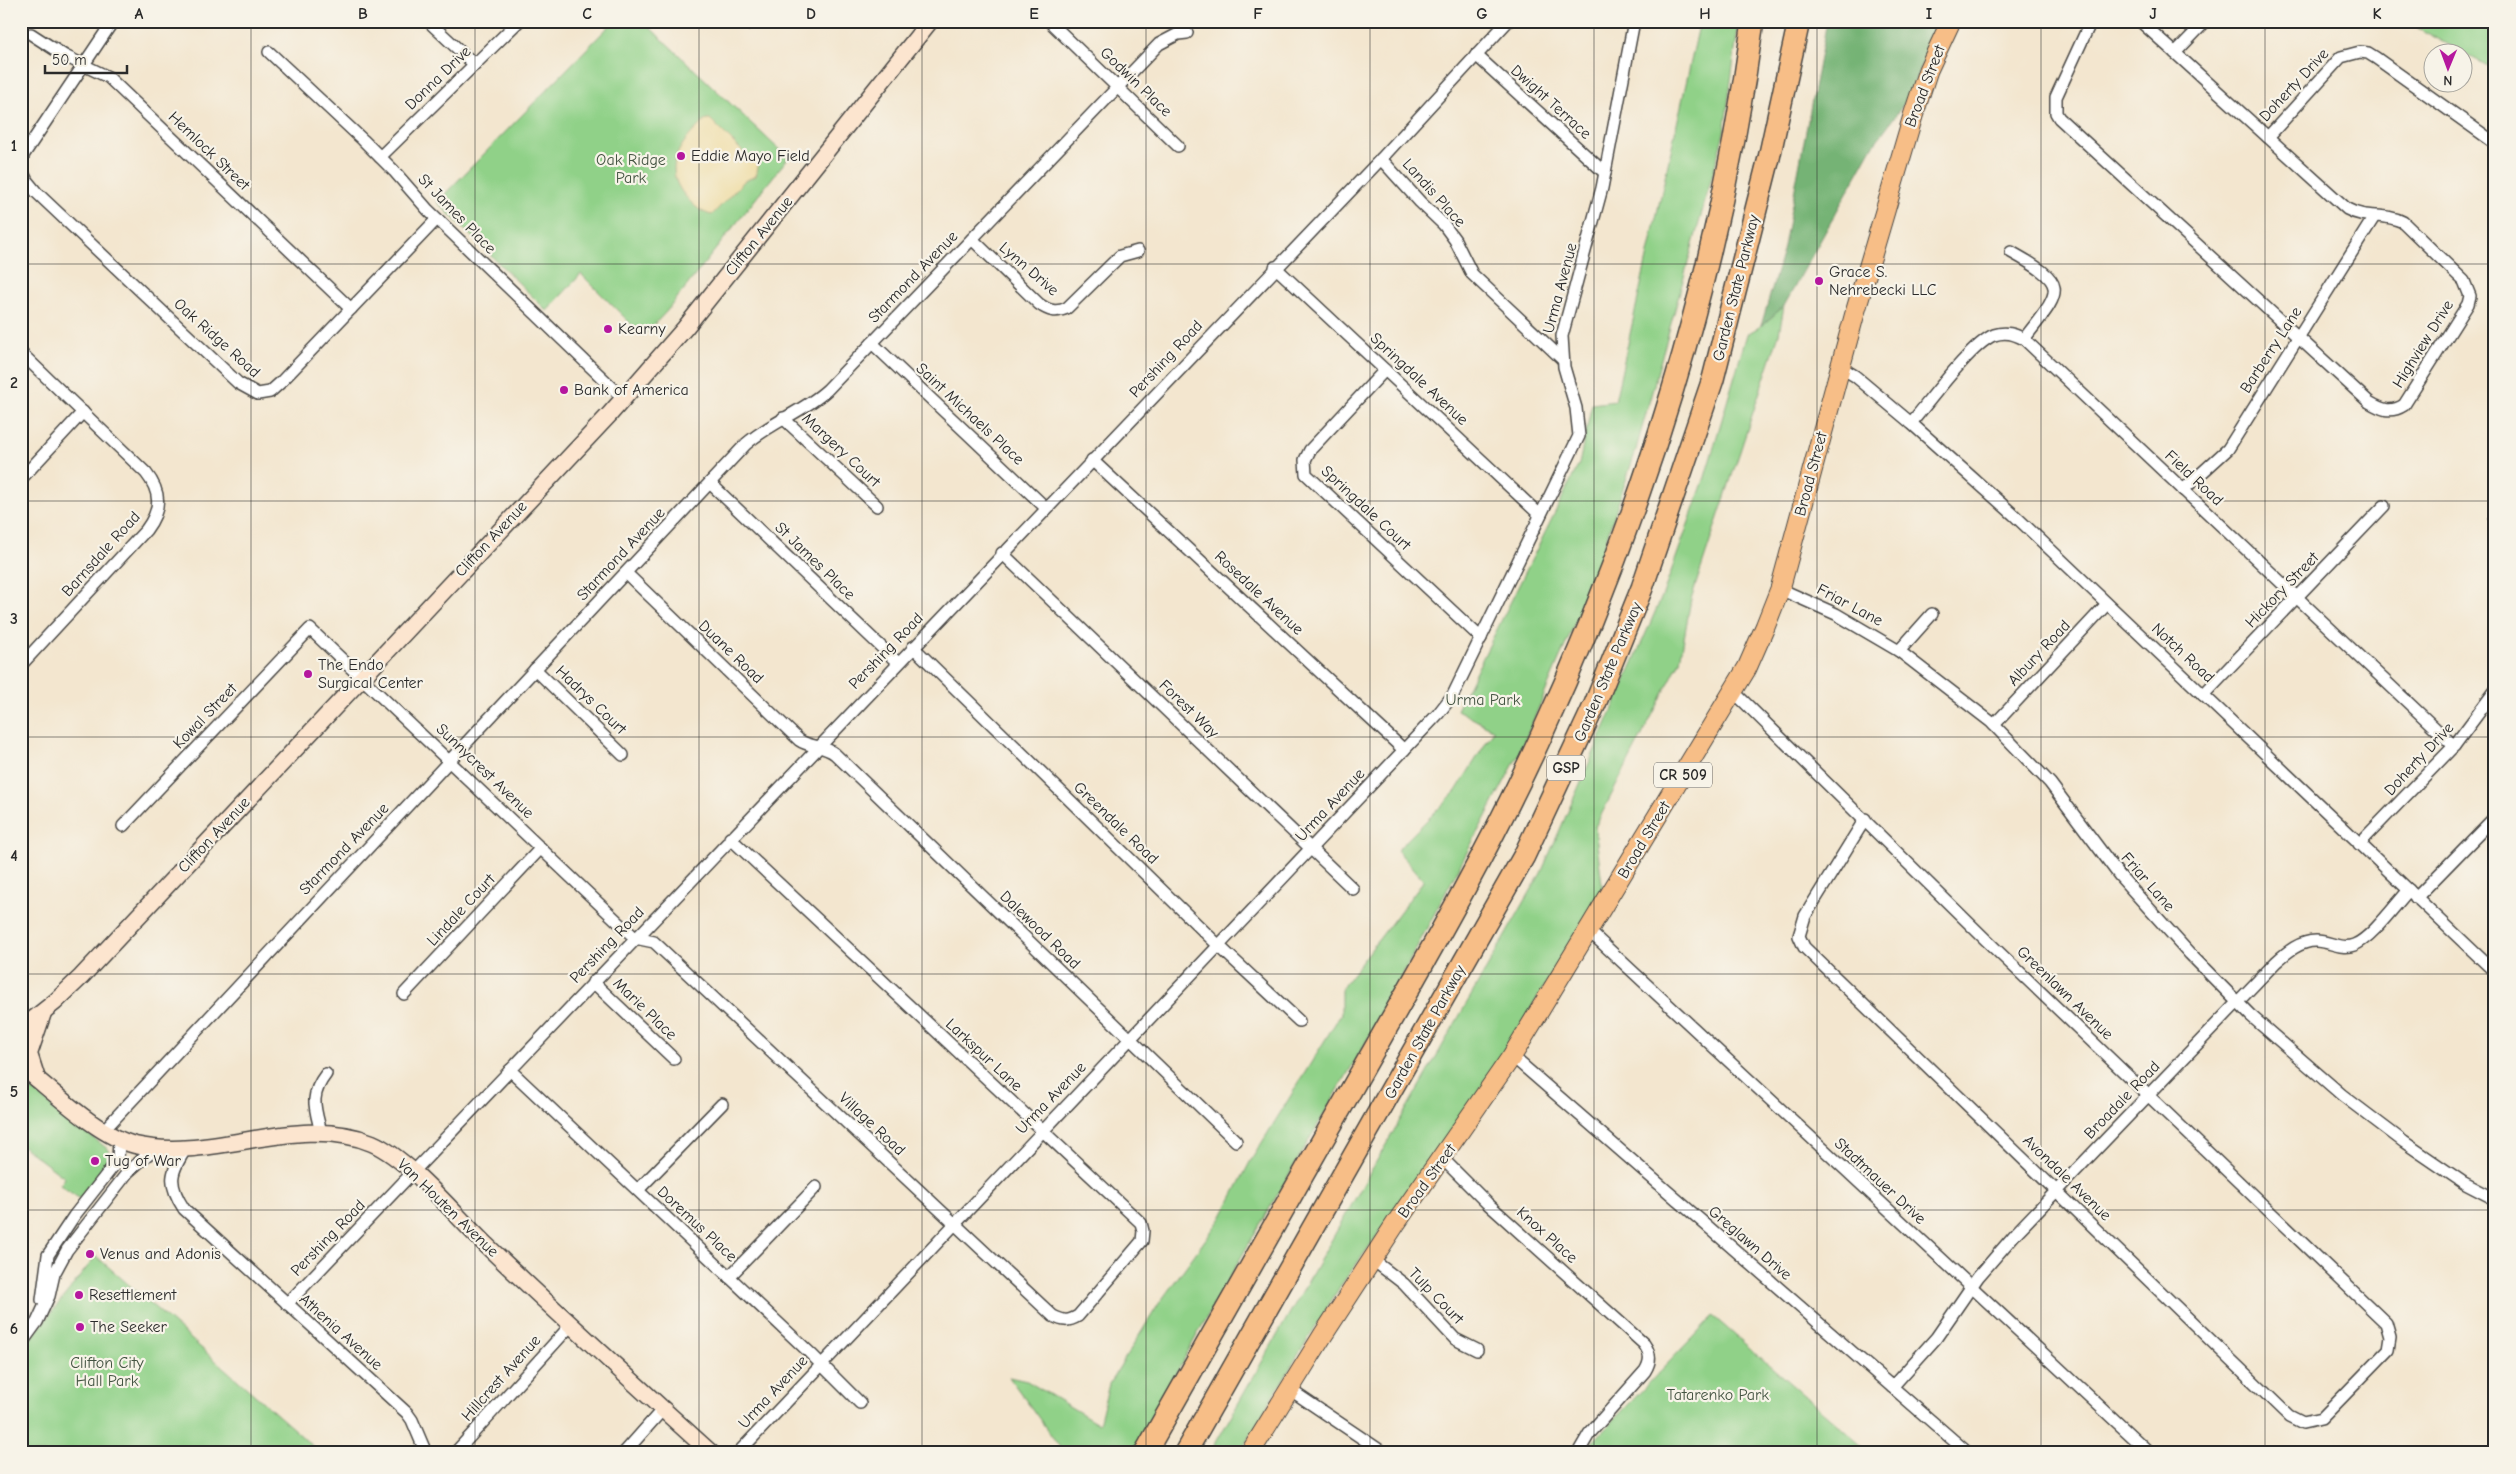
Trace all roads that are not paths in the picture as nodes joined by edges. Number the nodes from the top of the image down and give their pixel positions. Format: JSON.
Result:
{"nodes":[{"id":1,"x":113,"y":21,"type":"edge"},
{"id":2,"x":428,"y":21,"type":"edge"},
{"id":3,"x":519,"y":21,"type":"edge"},
{"id":4,"x":930,"y":21,"type":"edge"},
{"id":5,"x":1050,"y":21,"type":"edge"},
{"id":6,"x":1508,"y":21,"type":"edge"},
{"id":7,"x":1634,"y":21,"type":"edge"},
{"id":8,"x":1754,"y":21,"type":"edge"},
{"id":9,"x":1798,"y":21,"type":"edge"},
{"id":10,"x":1951,"y":21,"type":"edge"},
{"id":11,"x":2091,"y":21,"type":"edge"},
{"id":12,"x":2140,"y":21,"type":"edge"},
{"id":13,"x":2206,"y":21,"type":"edge"},
{"id":14,"x":1187,"y":33,"type":"dead end"},
{"id":15,"x":31,"y":34,"type":"dead end"},
{"id":16,"x":269,"y":52,"type":"dead end"},
{"id":17,"x":2175,"y":53,"type":"junction"},
{"id":18,"x":1476,"y":55,"type":"junction"},
{"id":19,"x":475,"y":65,"type":"junction"},
{"id":20,"x":83,"y":66,"type":"junction"},
{"id":21,"x":1118,"y":87,"type":"junction"},
{"id":22,"x":2268,"y":137,"type":"junction"},
{"id":23,"x":2495,"y":143,"type":"edge"},
{"id":24,"x":1178,"y":146,"type":"dead end"},
{"id":25,"x":380,"y":157,"type":"junction"},
{"id":26,"x":1380,"y":159,"type":"junction"},
{"id":27,"x":21,"y":162,"type":"edge"},
{"id":28,"x":21,"y":169,"type":"edge"},
{"id":29,"x":1605,"y":173,"type":"junction"},
{"id":30,"x":2374,"y":217,"type":"junction"},
{"id":31,"x":437,"y":219,"type":"junction"},
{"id":32,"x":972,"y":239,"type":"junction"},
{"id":33,"x":1138,"y":251,"type":"dead end"},
{"id":34,"x":2011,"y":252,"type":"dead end"},
{"id":35,"x":1275,"y":267,"type":"junction"},
{"id":36,"x":351,"y":309,"type":"junction"},
{"id":37,"x":2299,"y":338,"type":"junction"},
{"id":38,"x":2024,"y":340,"type":"junction"},
{"id":39,"x":872,"y":343,"type":"junction"},
{"id":40,"x":21,"y":353,"type":"edge"},
{"id":41,"x":1562,"y":359,"type":"junction"},
{"id":42,"x":1840,"y":367,"type":"junction"},
{"id":43,"x":1385,"y":370,"type":"junction"},
{"id":44,"x":623,"y":398,"type":"junction"},
{"id":45,"x":83,"y":412,"type":"junction"},
{"id":46,"x":783,"y":418,"type":"junction"},
{"id":47,"x":1911,"y":423,"type":"junction"},
{"id":48,"x":1092,"y":460,"type":"junction"},
{"id":49,"x":21,"y":479,"type":"edge"},
{"id":50,"x":710,"y":483,"type":"junction"},
{"id":51,"x":2183,"y":490,"type":"junction"},
{"id":52,"x":877,"y":506,"type":"dead end"},
{"id":53,"x":2384,"y":506,"type":"dead end"},
{"id":54,"x":1046,"y":508,"type":"junction"},
{"id":55,"x":1540,"y":515,"type":"junction"},
{"id":56,"x":1002,"y":553,"type":"junction"},
{"id":57,"x":626,"y":573,"type":"junction"},
{"id":58,"x":1780,"y":589,"type":"junction"},
{"id":59,"x":2298,"y":598,"type":"junction"},
{"id":60,"x":2107,"y":604,"type":"junction"},
{"id":61,"x":1932,"y":614,"type":"dead end"},
{"id":62,"x":310,"y":629,"type":"joint"},
{"id":63,"x":1481,"y":638,"type":"junction"},
{"id":64,"x":913,"y":647,"type":"junction"},
{"id":65,"x":1899,"y":651,"type":"junction"},
{"id":66,"x":898,"y":662,"type":"junction"},
{"id":67,"x":21,"y":665,"type":"edge"},
{"id":68,"x":535,"y":669,"type":"junction"},
{"id":69,"x":363,"y":677,"type":"junction"},
{"id":70,"x":1733,"y":691,"type":"junction"},
{"id":71,"x":2495,"y":691,"type":"edge"},
{"id":72,"x":2203,"y":695,"type":"junction"},
{"id":73,"x":1994,"y":725,"type":"junction"},
{"id":74,"x":818,"y":746,"type":"junction"},
{"id":75,"x":2454,"y":746,"type":"junction"},
{"id":76,"x":1404,"y":750,"type":"junction"},
{"id":77,"x":624,"y":755,"type":"dead end"},
{"id":78,"x":450,"y":761,"type":"junction"},
{"id":79,"x":2495,"y":817,"type":"edge"},
{"id":80,"x":1865,"y":820,"type":"junction"},
{"id":81,"x":123,"y":826,"type":"dead end"},
{"id":82,"x":730,"y":838,"type":"junction"},
{"id":83,"x":2359,"y":844,"type":"junction"},
{"id":84,"x":541,"y":848,"type":"junction"},
{"id":85,"x":1311,"y":849,"type":"junction"},
{"id":86,"x":1353,"y":889,"type":"dead end"},
{"id":87,"x":2412,"y":894,"type":"junction"},
{"id":88,"x":1589,"y":931,"type":"junction"},
{"id":89,"x":635,"y":938,"type":"junction"},
{"id":90,"x":1219,"y":946,"type":"junction"},
{"id":91,"x":2495,"y":972,"type":"edge"},
{"id":92,"x":593,"y":982,"type":"junction"},
{"id":93,"x":404,"y":994,"type":"dead end"},
{"id":94,"x":2238,"y":1003,"type":"junction"},
{"id":95,"x":43,"y":1012,"type":"junction"},
{"id":96,"x":1299,"y":1021,"type":"dead end"},
{"id":97,"x":21,"y":1029,"type":"edge"},
{"id":98,"x":1130,"y":1040,"type":"junction"},
{"id":99,"x":1512,"y":1056,"type":"junction"},
{"id":100,"x":674,"y":1059,"type":"dead end"},
{"id":101,"x":21,"y":1066,"type":"edge"},
{"id":102,"x":510,"y":1070,"type":"junction"},
{"id":103,"x":326,"y":1074,"type":"dead end"},
{"id":104,"x":37,"y":1079,"type":"junction"},
{"id":105,"x":2149,"y":1095,"type":"junction"},
{"id":106,"x":722,"y":1104,"type":"dead end"},
{"id":107,"x":104,"y":1130,"type":"junction"},
{"id":108,"x":321,"y":1132,"type":"junction"},
{"id":109,"x":1042,"y":1132,"type":"junction"},
{"id":110,"x":119,"y":1139,"type":"junction"},
{"id":111,"x":1236,"y":1141,"type":"dead end"},
{"id":112,"x":187,"y":1147,"type":"junction"},
{"id":113,"x":155,"y":1148,"type":"junction"},
{"id":114,"x":1442,"y":1159,"type":"junction"},
{"id":115,"x":413,"y":1173,"type":"junction"},
{"id":116,"x":816,"y":1187,"type":"dead end"},
{"id":117,"x":638,"y":1190,"type":"junction"},
{"id":118,"x":2057,"y":1191,"type":"junction"},
{"id":119,"x":2495,"y":1199,"type":"edge"},
{"id":120,"x":955,"y":1224,"type":"junction"},
{"id":121,"x":1373,"y":1260,"type":"junction"},
{"id":122,"x":729,"y":1276,"type":"junction"},
{"id":123,"x":1971,"y":1288,"type":"junction"},
{"id":124,"x":287,"y":1304,"type":"junction"},
{"id":125,"x":1086,"y":1305,"type":"joint"},
{"id":126,"x":2378,"y":1314,"type":"joint"},
{"id":127,"x":39,"y":1316,"type":"junction"},
{"id":128,"x":571,"y":1325,"type":"junction"},
{"id":129,"x":21,"y":1344,"type":"edge"},
{"id":130,"x":1476,"y":1350,"type":"dead end"},
{"id":131,"x":822,"y":1364,"type":"junction"},
{"id":132,"x":1892,"y":1387,"type":"junction"},
{"id":133,"x":1289,"y":1389,"type":"junction"},
{"id":134,"x":860,"y":1403,"type":"dead end"},
{"id":135,"x":663,"y":1410,"type":"junction"},
{"id":136,"x":426,"y":1453,"type":"edge"},
{"id":137,"x":456,"y":1453,"type":"edge"},
{"id":138,"x":624,"y":1453,"type":"edge"},
{"id":139,"x":711,"y":1453,"type":"edge"},
{"id":140,"x":738,"y":1453,"type":"edge"},
{"id":141,"x":1144,"y":1453,"type":"edge"},
{"id":142,"x":1185,"y":1453,"type":"edge"},
{"id":143,"x":1250,"y":1453,"type":"edge"},
{"id":144,"x":1384,"y":1453,"type":"edge"},
{"id":145,"x":1578,"y":1453,"type":"edge"},
{"id":146,"x":1968,"y":1453,"type":"edge"},
{"id":147,"x":2150,"y":1453,"type":"edge"}],
"edges":[{"from":1,"to":20,"type":"street"},
{"from":2,"to":19,"type":"street"},
{"from":3,"to":19,"type":"street","name":"Donna Drive"},
{"from":4,"to":44,"type":"main road","name":"Clifton Avenue"},
{"from":5,"to":21,"type":"street","name":"Godwin Place"},
{"from":6,"to":18,"type":"street","name":"Pershing Road"},
{"from":7,"to":29,"type":"street","name":"Urma Avenue"},
{"from":8,"to":141,"type":"highway","number":"GSP"},
{"from":9,"to":142,"type":"highway","name":"Garden State Parkway","number":"GSP"},
{"from":10,"to":42,"type":"main road","name":"Broad Street","number":"CR 509"},
{"from":11,"to":37,"type":"street","name":"Highview Drive"},
{"from":12,"to":17,"type":"street","name":"Highview Drive"},
{"from":13,"to":17,"type":"street"},
{"from":14,"to":21,"type":"street","name":"Starmond Avenue"},
{"from":15,"to":20,"type":"street","name":"Hemlock Street"},
{"from":16,"to":25,"type":"street","name":"St James Place"},
{"from":17,"to":22,"type":"street","name":"Highview Drive"},
{"from":18,"to":26,"type":"street","name":"Pershing Road"},
{"from":18,"to":29,"type":"street","name":"Dwight Terrace"},
{"from":19,"to":25,"type":"street","name":"Donna Drive"},
{"from":20,"to":27,"type":"street"},
{"from":20,"to":36,"type":"street","name":"Hemlock Street"},
{"from":21,"to":24,"type":"street","name":"Godwin Place"},
{"from":21,"to":32,"type":"street","name":"Starmond Avenue"},
{"from":22,"to":23,"type":"street","name":"Doherty Drive"},
{"from":22,"to":30,"type":"street","name":"Highview Drive"},
{"from":25,"to":31,"type":"street","name":"St James Place"},
{"from":26,"to":35,"type":"street","name":"Pershing Road"},
{"from":26,"to":41,"type":"street","name":"Landis Place"},
{"from":28,"to":36,"type":"street","name":"Oak Ridge Road"},
{"from":29,"to":41,"type":"street","name":"Urma Avenue"},
{"from":30,"to":37,"type":"street","name":"Barberry Lane"},
{"from":30,"to":37,"type":"street","name":"Highview Drive"},
{"from":31,"to":36,"type":"street","name":"Oak Ridge Road"},
{"from":31,"to":44,"type":"street","name":"St James Place"},
{"from":32,"to":33,"type":"street","name":"Lynn Drive"},
{"from":32,"to":39,"type":"street","name":"Starmond Avenue"},
{"from":34,"to":38,"type":"street"},
{"from":35,"to":43,"type":"street","name":"Springdale Avenue"},
{"from":35,"to":48,"type":"street","name":"Pershing Road"},
{"from":37,"to":51,"type":"street","name":"Barberry Lane"},
{"from":38,"to":47,"type":"street","name":"Field Road"},
{"from":38,"to":51,"type":"street","name":"Field Road"},
{"from":39,"to":46,"type":"street","name":"Starmond Avenue"},
{"from":39,"to":54,"type":"street","name":"Saint Michaels Place"},
{"from":40,"to":45,"type":"street","name":"Barnsdale Road"},
{"from":41,"to":55,"type":"street","name":"Urma Avenue"},
{"from":42,"to":47,"type":"street","name":"Notch Road"},
{"from":42,"to":58,"type":"main road","name":"Broad Street","number":"CR 509"},
{"from":43,"to":55,"type":"street","name":"Springdale Avenue"},
{"from":43,"to":63,"type":"street","name":"Springdale Court"},
{"from":44,"to":69,"type":"main road","name":"Clifton Avenue"},
{"from":45,"to":49,"type":"street"},
{"from":45,"to":67,"type":"street","name":"Barnsdale Road"},
{"from":46,"to":50,"type":"street","name":"Starmond Avenue"},
{"from":46,"to":52,"type":"street","name":"Margery Court"},
{"from":47,"to":60,"type":"street","name":"Notch Road"},
{"from":48,"to":54,"type":"street","name":"Pershing Road"},
{"from":48,"to":76,"type":"street","name":"Rosedale Avenue"},
{"from":50,"to":57,"type":"street","name":"Starmond Avenue"},
{"from":50,"to":66,"type":"street","name":"St James Place"},
{"from":51,"to":59,"type":"street","name":"Field Road"},
{"from":53,"to":59,"type":"street","name":"Hickory Street"},
{"from":54,"to":56,"type":"street","name":"Pershing Road"},
{"from":55,"to":63,"type":"street","name":"Urma Avenue"},
{"from":56,"to":64,"type":"street","name":"Pershing Road"},
{"from":56,"to":85,"type":"street","name":"Forest Way"},
{"from":57,"to":68,"type":"street","name":"Starmond Avenue"},
{"from":57,"to":74,"type":"street","name":"Duane Road"},
{"from":58,"to":65,"type":"street","name":"Friar Lane"},
{"from":58,"to":70,"type":"main road","name":"Broad Street","number":"CR 509"},
{"from":59,"to":72,"type":"street","name":"Hickory Street"},
{"from":59,"to":75,"type":"street","name":"Field Road"},
{"from":60,"to":72,"type":"street","name":"Notch Road"},
{"from":60,"to":73,"type":"street","name":"Albury Road"},
{"from":61,"to":65,"type":"street"},
{"from":62,"to":69,"type":"street","name":"Sunnycrest Avenue"},
{"from":62,"to":81,"type":"street","name":"Kowal Street"},
{"from":63,"to":76,"type":"street","name":"Urma Avenue"},
{"from":64,"to":66,"type":"street","name":"Pershing Road"},
{"from":64,"to":90,"type":"street","name":"Greendale Road"},
{"from":65,"to":73,"type":"street","name":"Friar Lane"},
{"from":66,"to":74,"type":"street","name":"Pershing Road"},
{"from":68,"to":77,"type":"street","name":"Hadrys Court"},
{"from":68,"to":78,"type":"street","name":"Starmond Avenue"},
{"from":69,"to":78,"type":"street","name":"Sunnycrest Avenue"},
{"from":69,"to":95,"type":"main road","name":"Clifton Avenue"},
{"from":70,"to":80,"type":"street","name":"Greenlawn Avenue"},
{"from":70,"to":88,"type":"main road","name":"Broad Street","number":"CR 509"},
{"from":71,"to":75,"type":"street","name":"Doherty Drive"},
{"from":72,"to":83,"type":"street","name":"Notch Road"},
{"from":73,"to":94,"type":"street","name":"Friar Lane"},
{"from":74,"to":82,"type":"street","name":"Pershing Road"},
{"from":74,"to":98,"type":"street","name":"Dalewood Road"},
{"from":75,"to":83,"type":"street","name":"Doherty Drive"},
{"from":76,"to":85,"type":"street","name":"Urma Avenue"},
{"from":78,"to":84,"type":"street","name":"Sunnycrest Avenue"},
{"from":78,"to":107,"type":"street","name":"Starmond Avenue"},
{"from":79,"to":87,"type":"street","name":"Broadale Road"},
{"from":80,"to":105,"type":"street","name":"Greenlawn Avenue"},
{"from":80,"to":118,"type":"street","name":"Avondale Avenue"},
{"from":82,"to":89,"type":"street","name":"Pershing Road"},
{"from":82,"to":109,"type":"street","name":"Larkspur Lane"},
{"from":83,"to":87,"type":"street","name":"Notch Road"},
{"from":84,"to":89,"type":"street","name":"Sunnycrest Avenue"},
{"from":84,"to":93,"type":"street","name":"Lindale Court"},
{"from":85,"to":86,"type":"street","name":"Forest Way"},
{"from":85,"to":90,"type":"street","name":"Urma Avenue"},
{"from":87,"to":91,"type":"street","name":"Notch Road"},
{"from":87,"to":94,"type":"street","name":"Broadale Road"},
{"from":88,"to":99,"type":"main road","name":"Broad Street","number":"CR 509"},
{"from":88,"to":123,"type":"street","name":"Stadtmauer Drive"},
{"from":89,"to":92,"type":"street","name":"Pershing Road"},
{"from":89,"to":120,"type":"street","name":"Village Road"},
{"from":90,"to":96,"type":"street","name":"Greendale Road"},
{"from":90,"to":98,"type":"street","name":"Urma Avenue"},
{"from":92,"to":100,"type":"street","name":"Marie Place"},
{"from":92,"to":102,"type":"street","name":"Pershing Road"},
{"from":94,"to":105,"type":"street","name":"Broadale Road"},
{"from":94,"to":119,"type":"street","name":"Friar Lane"},
{"from":95,"to":97,"type":"main road","name":"Clifton Avenue"},
{"from":95,"to":104,"type":"main road"},
{"from":98,"to":109,"type":"street","name":"Urma Avenue"},
{"from":98,"to":111,"type":"street","name":"Dalewood Road"},
{"from":99,"to":114,"type":"main road","name":"Broad Street","number":"CR 509"},
{"from":99,"to":132,"type":"street","name":"Greglawn Drive"},
{"from":101,"to":104,"type":"main road","name":"Van Houten Avenue"},
{"from":102,"to":115,"type":"street","name":"Pershing Road"},
{"from":102,"to":117,"type":"street","name":"Doremus Place"},
{"from":103,"to":108,"type":"street"},
{"from":104,"to":107,"type":"main road","name":"Van Houten Avenue"},
{"from":105,"to":118,"type":"street","name":"Broadale Road"},
{"from":105,"to":126,"type":"street","name":"Greenlawn Avenue"},
{"from":106,"to":117,"type":"street"},
{"from":107,"to":110,"type":"main road","name":"Van Houten Avenue"},
{"from":108,"to":112,"type":"main road","name":"Van Houten Avenue"},
{"from":108,"to":115,"type":"main road","name":"Van Houten Avenue"},
{"from":109,"to":120,"type":"street","name":"Urma Avenue"},
{"from":109,"to":125,"type":"street","name":"Larkspur Lane"},
{"from":110,"to":113,"type":"main road","name":"Van Houten Avenue"},
{"from":110,"to":127,"type":"street"},
{"from":112,"to":113,"type":"main road","name":"Van Houten Avenue"},
{"from":112,"to":124,"type":"street","name":"Athenia Avenue"},
{"from":113,"to":127,"type":"street"},
{"from":114,"to":121,"type":"main road","name":"Broad Street","number":"CR 509"},
{"from":114,"to":145,"type":"street","name":"Knox Place"},
{"from":115,"to":124,"type":"street","name":"Pershing Road"},
{"from":115,"to":128,"type":"main road","name":"Van Houten Avenue"},
{"from":116,"to":122,"type":"street"},
{"from":117,"to":122,"type":"street","name":"Doremus Place"},
{"from":118,"to":123,"type":"street","name":"Broadale Road"},
{"from":118,"to":126,"type":"street","name":"Avondale Avenue"},
{"from":120,"to":125,"type":"street","name":"Village Road"},
{"from":120,"to":131,"type":"street","name":"Urma Avenue"},
{"from":121,"to":130,"type":"street","name":"Tulp Court"},
{"from":121,"to":133,"type":"main road","name":"Broad Street","number":"CR 509"},
{"from":122,"to":131,"type":"street","name":"Doremus Place"},
{"from":123,"to":132,"type":"street","name":"Broadale Road"},
{"from":123,"to":147,"type":"street","name":"Stadtmauer Drive"},
{"from":124,"to":136,"type":"street","name":"Athenia Avenue"},
{"from":127,"to":129,"type":"street"},
{"from":128,"to":135,"type":"main road","name":"Van Houten Avenue"},
{"from":128,"to":137,"type":"street","name":"Hillcrest Avenue"},
{"from":131,"to":134,"type":"street","name":"Doremus Place"},
{"from":131,"to":140,"type":"street","name":"Urma Avenue"},
{"from":132,"to":146,"type":"street","name":"Greglawn Drive"},
{"from":133,"to":143,"type":"main road","name":"Broad Street","number":"CR 509"},
{"from":133,"to":144,"type":"street"},
{"from":135,"to":138,"type":"street"},
{"from":135,"to":139,"type":"main road","name":"Van Houten Avenue"}]}
